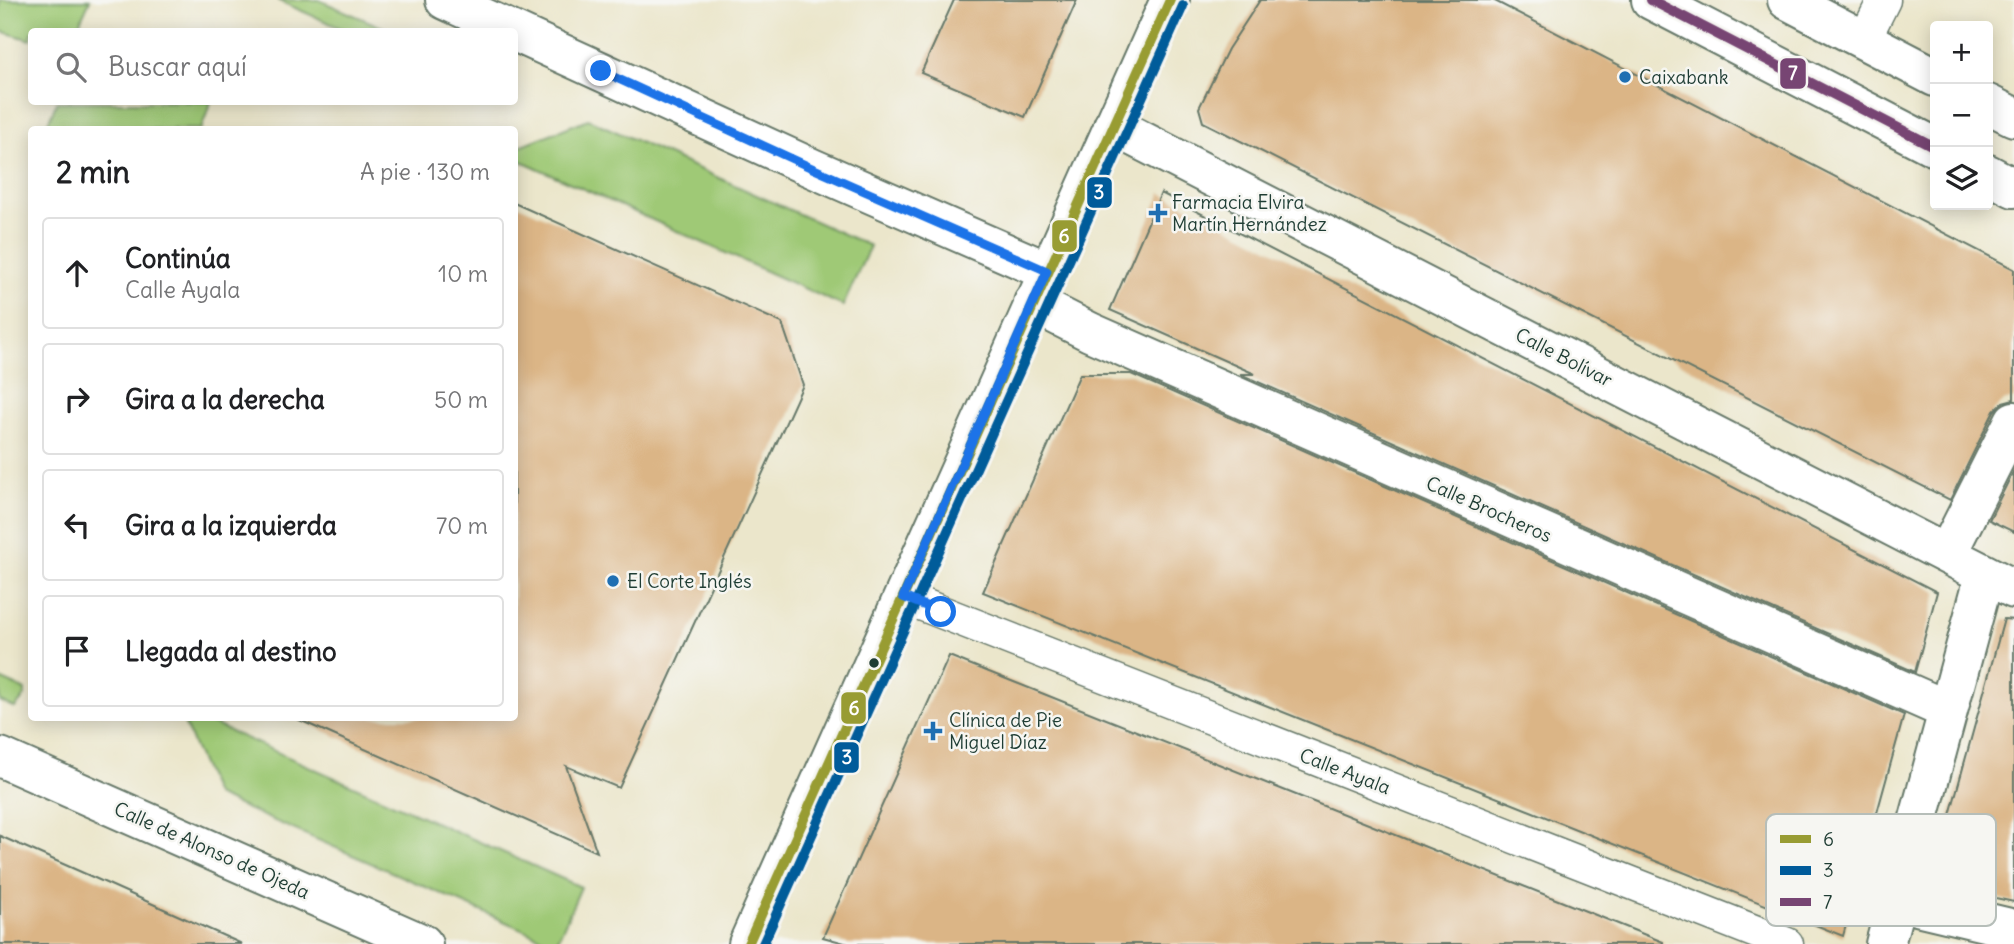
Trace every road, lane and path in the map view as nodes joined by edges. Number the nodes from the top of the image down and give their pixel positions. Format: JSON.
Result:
{"nodes":[{"id":1,"x":445,"y":0,"type":"edge"},
{"id":2,"x":1170,"y":0,"type":"edge"},
{"id":3,"x":1651,"y":0,"type":"edge"},
{"id":4,"x":1787,"y":0,"type":"edge"},
{"id":5,"x":1884,"y":0,"type":"edge"},
{"id":6,"x":506,"y":28,"type":"edge"},
{"id":7,"x":518,"y":33,"type":"edge"},
{"id":8,"x":1864,"y":40,"type":"junction"},
{"id":9,"x":1930,"y":74,"type":"edge"},
{"id":10,"x":1993,"y":106,"type":"edge"},
{"id":11,"x":2014,"y":117,"type":"edge"},
{"id":12,"x":1113,"y":126,"type":"junction"},
{"id":13,"x":1930,"y":144,"type":"edge"},
{"id":14,"x":1993,"y":177,"type":"edge"},
{"id":15,"x":2014,"y":188,"type":"edge"},
{"id":16,"x":1040,"y":287,"type":"junction"},
{"id":17,"x":2014,"y":421,"type":"edge"},
{"id":18,"x":1947,"y":554,"type":"junction"},
{"id":19,"x":2000,"y":582,"type":"edge"},
{"id":20,"x":903,"y":597,"type":"junction"},
{"id":21,"x":1947,"y":710,"type":"junction"},
{"id":22,"x":0,"y":757,"type":"edge"},
{"id":23,"x":1919,"y":814,"type":"edge"},
{"id":24,"x":1996,"y":925,"type":"edge"},
{"id":25,"x":1890,"y":926,"type":"edge"},
{"id":26,"x":2014,"y":929,"type":"edge"},
{"id":27,"x":424,"y":944,"type":"edge"},
{"id":28,"x":748,"y":944,"type":"edge"},
{"id":29,"x":1787,"y":944,"type":"edge"},
{"id":30,"x":1885,"y":944,"type":"edge"}],
"edges":[{"from":1,"to":6,"type":"street","name":"Calle Brocheros"},
{"from":2,"to":12,"type":"street"},
{"from":3,"to":13,"type":"street"},
{"from":4,"to":8,"type":"street"},
{"from":5,"to":8,"type":"street"},
{"from":7,"to":16,"type":"street","name":"Calle Brocheros"},
{"from":8,"to":9,"type":"street"},
{"from":10,"to":11,"type":"street"},
{"from":12,"to":16,"type":"street"},
{"from":12,"to":18,"type":"street","name":"Calle Bolívar"},
{"from":14,"to":15,"type":"street"},
{"from":16,"to":20,"type":"street"},
{"from":16,"to":21,"type":"street","name":"Calle Brocheros"},
{"from":17,"to":18,"type":"street"},
{"from":18,"to":19,"type":"street","name":"Calle Bolívar"},
{"from":19,"to":21,"type":"street"},
{"from":20,"to":28,"type":"street"},
{"from":20,"to":29,"type":"street","name":"Calle Ayala"},
{"from":21,"to":23,"type":"street"},
{"from":22,"to":27,"type":"street","name":"Calle de Alonso de Ojeda"},
{"from":24,"to":26,"type":"street"},
{"from":25,"to":30,"type":"street"}]}
